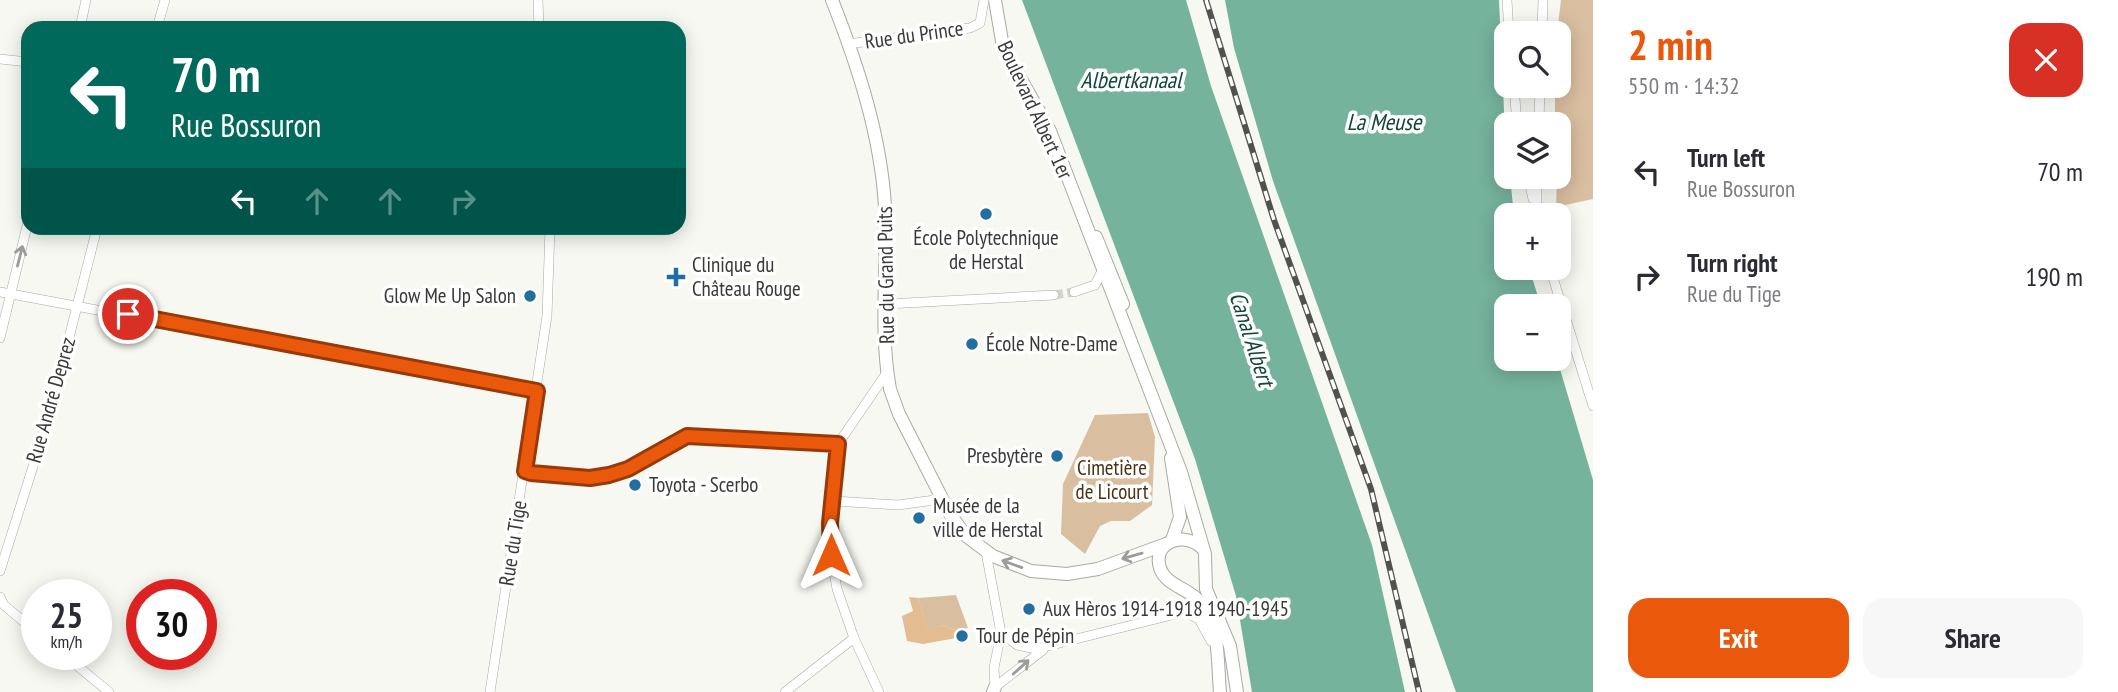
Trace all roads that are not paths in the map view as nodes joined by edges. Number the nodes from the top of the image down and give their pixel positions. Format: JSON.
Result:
{"nodes":[{"id":1,"x":86,"y":0,"type":"edge"},
{"id":2,"x":164,"y":0,"type":"edge"},
{"id":3,"x":538,"y":0,"type":"edge"},
{"id":4,"x":832,"y":0,"type":"edge"},
{"id":5,"x":984,"y":0,"type":"edge"},
{"id":6,"x":995,"y":0,"type":"edge"},
{"id":7,"x":1507,"y":0,"type":"edge"},
{"id":8,"x":1543,"y":0,"type":"edge"},
{"id":9,"x":81,"y":21,"type":"edge"},
{"id":10,"x":159,"y":21,"type":"edge"},
{"id":11,"x":540,"y":21,"type":"edge"},
{"id":12,"x":1509,"y":21,"type":"edge"},
{"id":13,"x":1542,"y":21,"type":"edge"},
{"id":14,"x":848,"y":44,"type":"junction"},
{"id":15,"x":0,"y":59,"type":"edge"},
{"id":16,"x":21,"y":61,"type":"edge"},
{"id":17,"x":1084,"y":218,"type":"junction"},
{"id":18,"x":24,"y":235,"type":"edge"},
{"id":19,"x":95,"y":235,"type":"edge"},
{"id":20,"x":550,"y":235,"type":"edge"},
{"id":21,"x":1102,"y":271,"type":"junction"},
{"id":22,"x":1554,"y":280,"type":"edge"},
{"id":23,"x":1074,"y":292,"type":"tunnel mouth"},
{"id":24,"x":5,"y":293,"type":"edge"},
{"id":25,"x":1054,"y":295,"type":"tunnel mouth"},
{"id":26,"x":887,"y":304,"type":"junction"},
{"id":27,"x":77,"y":307,"type":"junction"},
{"id":28,"x":0,"y":338,"type":"edge"},
{"id":29,"x":1137,"y":353,"type":"junction"},
{"id":30,"x":888,"y":371,"type":"junction"},
{"id":31,"x":537,"y":391,"type":"junction"},
{"id":32,"x":1593,"y":405,"type":"edge"},
{"id":33,"x":838,"y":444,"type":"junction"},
{"id":34,"x":1170,"y":447,"type":"junction"},
{"id":35,"x":525,"y":471,"type":"junction"},
{"id":36,"x":942,"y":499,"type":"junction"},
{"id":37,"x":834,"y":501,"type":"junction"},
{"id":38,"x":1168,"y":542,"type":"junction"},
{"id":39,"x":1201,"y":547,"type":"junction"},
{"id":40,"x":986,"y":552,"type":"junction"},
{"id":41,"x":1204,"y":570,"type":"junction"},
{"id":42,"x":0,"y":571,"type":"edge"},
{"id":43,"x":1175,"y":583,"type":"junction"},
{"id":44,"x":0,"y":597,"type":"edge"},
{"id":45,"x":21,"y":619,"type":"edge"},
{"id":46,"x":1001,"y":633,"type":"junction"},
{"id":47,"x":854,"y":638,"type":"junction"},
{"id":48,"x":1047,"y":646,"type":"junction"},
{"id":49,"x":82,"y":670,"type":"edge"},
{"id":50,"x":1219,"y":677,"type":"junction"},
{"id":51,"x":994,"y":690,"type":"edge"},
{"id":52,"x":109,"y":692,"type":"edge"},
{"id":53,"x":490,"y":692,"type":"edge"},
{"id":54,"x":785,"y":692,"type":"edge"},
{"id":55,"x":879,"y":692,"type":"edge"},
{"id":56,"x":1220,"y":692,"type":"edge"},
{"id":57,"x":1237,"y":692,"type":"edge"}],
"edges":[{"from":1,"to":9,"type":"street"},
{"from":2,"to":10,"type":"street"},
{"from":3,"to":11,"type":"street"},
{"from":4,"to":14,"type":"main road","name":"Rue du Grand Puits"},
{"from":5,"to":14,"type":"street","name":"Rue du Prince"},
{"from":6,"to":17,"type":"main road","name":"Boulevard Albert 1er"},
{"from":7,"to":12,"type":"street"},
{"from":8,"to":13,"type":"street"},
{"from":14,"to":26,"type":"main road","name":"Rue du Grand Puits"},
{"from":15,"to":16,"type":"street"},
{"from":17,"to":21,"type":"main road","name":"Boulevard Albert 1er"},
{"from":17,"to":29,"type":"main road","name":"Boulevard Albert 1er"},
{"from":24,"to":18,"type":"street","one_way":true},
{"from":19,"to":27,"type":"street","name":"Rue André Deprez"},
{"from":20,"to":31,"type":"street","name":"Rue du Tige"},
{"from":21,"to":23,"type":"street"},
{"from":21,"to":29,"type":"main road","name":"Boulevard Albert 1er"},
{"from":22,"to":32,"type":"street"},
{"from":24,"to":27,"type":"street"},
{"from":24,"to":28,"type":"street"},
{"from":25,"to":26,"type":"street"},
{"from":26,"to":30,"type":"main road","name":"Rue du Grand Puits"},
{"from":27,"to":31,"type":"street"},
{"from":27,"to":42,"type":"street","name":"Rue André Deprez"},
{"from":29,"to":34,"type":"main road","name":"Boulevard Albert 1er"},
{"from":30,"to":33,"type":"street"},
{"from":30,"to":36,"type":"main road","name":"Rue du Grand Puits"},
{"from":31,"to":35,"type":"street","name":"Rue du Tige"},
{"from":33,"to":35,"type":"street"},
{"from":33,"to":37,"type":"street"},
{"from":34,"to":38,"type":"main road","name":"Boulevard Albert 1er"},
{"from":34,"to":39,"type":"main road","name":"Boulevard Albert 1er"},
{"from":35,"to":53,"type":"street","name":"Rue du Tige"},
{"from":36,"to":37,"type":"street"},
{"from":36,"to":40,"type":"main road","name":"Rue du Grand Puits"},
{"from":37,"to":47,"type":"street"},
{"from":38,"to":39,"type":"main road"},
{"from":38,"to":40,"type":"main road","name":"Rue du Grand Puits","one_way":true},
{"from":38,"to":43,"type":"main road","name":"Boulevard Albert 1er"},
{"from":39,"to":41,"type":"main road","name":"Boulevard Albert 1er"},
{"from":40,"to":46,"type":"street"},
{"from":41,"to":43,"type":"main road"},
{"from":41,"to":57,"type":"main road","name":"Boulevard Albert 1er"},
{"from":43,"to":50,"type":"main road","name":"Boulevard Albert 1er"},
{"from":44,"to":45,"type":"street"},
{"from":46,"to":48,"type":"street"},
{"from":46,"to":51,"type":"street"},
{"from":47,"to":54,"type":"street"},
{"from":47,"to":55,"type":"street"},
{"from":48,"to":50,"type":"street"},
{"from":51,"to":48,"type":"street","one_way":true},
{"from":49,"to":52,"type":"street"},
{"from":50,"to":56,"type":"main road","name":"Boulevard Albert 1er"}]}
